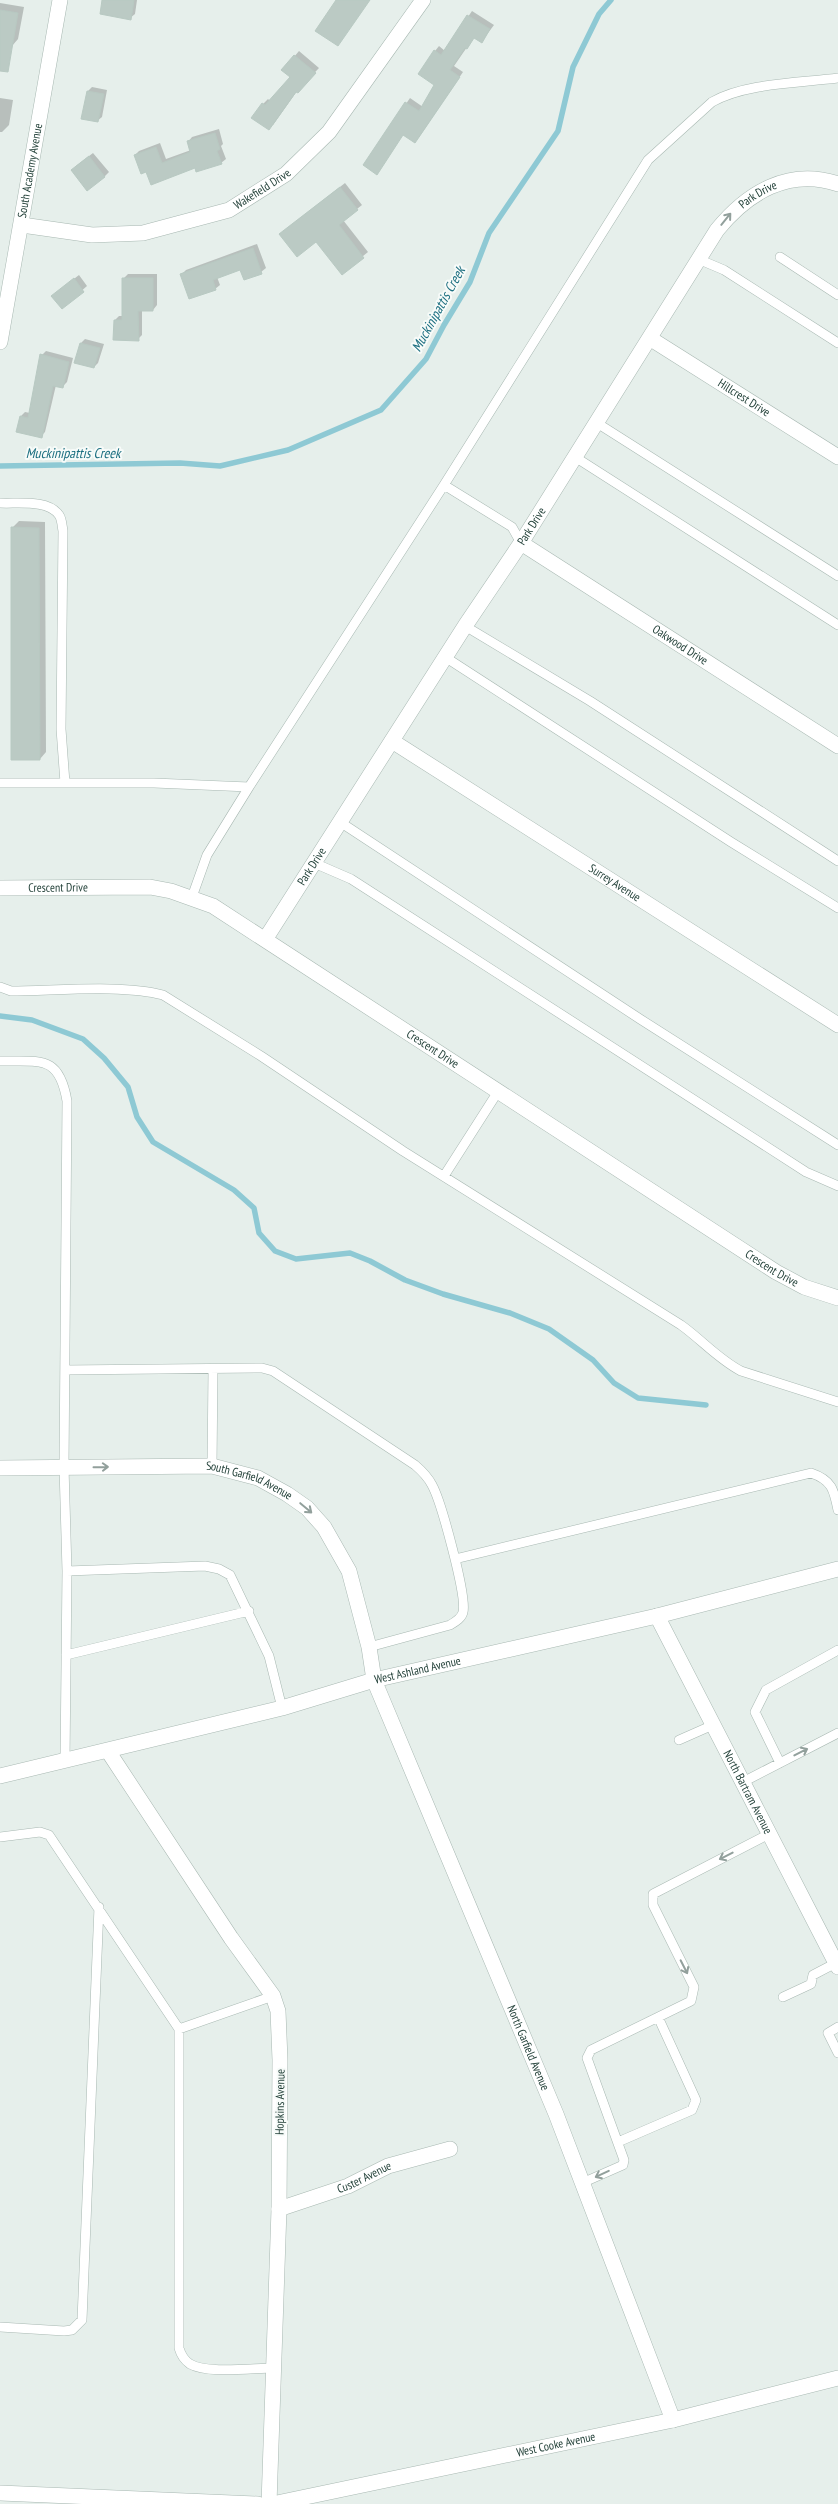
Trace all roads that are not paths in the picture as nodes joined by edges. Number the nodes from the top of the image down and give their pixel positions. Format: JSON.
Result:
{"nodes":[{"id":1,"x":60,"y":0,"type":"edge"},
{"id":2,"x":423,"y":0,"type":"edge"},
{"id":3,"x":838,"y":78,"type":"edge"},
{"id":4,"x":838,"y":184,"type":"edge"},
{"id":5,"x":22,"y":225,"type":"junction"},
{"id":6,"x":780,"y":257,"type":"dead end"},
{"id":7,"x":698,"y":259,"type":"junction"},
{"id":8,"x":838,"y":295,"type":"edge"},
{"id":9,"x":651,"y":339,"type":"junction"},
{"id":10,"x":0,"y":342,"type":"edge"},
{"id":11,"x":838,"y":343,"type":"edge"},
{"id":12,"x":597,"y":423,"type":"junction"},
{"id":13,"x":838,"y":457,"type":"edge"},
{"id":14,"x":576,"y":458,"type":"junction"},
{"id":15,"x":444,"y":485,"type":"junction"},
{"id":16,"x":0,"y":503,"type":"edge"},
{"id":17,"x":521,"y":543,"type":"junction"},
{"id":18,"x":838,"y":576,"type":"edge"},
{"id":19,"x":838,"y":624,"type":"edge"},
{"id":20,"x":465,"y":626,"type":"junction"},
{"id":21,"x":445,"y":657,"type":"junction"},
{"id":22,"x":392,"y":741,"type":"junction"},
{"id":23,"x":838,"y":746,"type":"edge"},
{"id":24,"x":0,"y":783,"type":"edge"},
{"id":25,"x":65,"y":783,"type":"junction"},
{"id":26,"x":249,"y":787,"type":"junction"},
{"id":27,"x":340,"y":822,"type":"junction"},
{"id":28,"x":838,"y":861,"type":"edge"},
{"id":29,"x":314,"y":863,"type":"junction"},
{"id":30,"x":0,"y":888,"type":"edge"},
{"id":31,"x":192,"y":897,"type":"junction"},
{"id":32,"x":838,"y":908,"type":"edge"},
{"id":33,"x":266,"y":938,"type":"junction"},
{"id":34,"x":0,"y":987,"type":"edge"},
{"id":35,"x":838,"y":1025,"type":"edge"},
{"id":36,"x":0,"y":1061,"type":"edge"},
{"id":37,"x":499,"y":1090,"type":"junction"},
{"id":38,"x":838,"y":1145,"type":"edge"},
{"id":39,"x":444,"y":1176,"type":"junction"},
{"id":40,"x":838,"y":1186,"type":"edge"},
{"id":41,"x":838,"y":1298,"type":"edge"},
{"id":42,"x":65,"y":1370,"type":"junction"},
{"id":43,"x":213,"y":1370,"type":"junction"},
{"id":44,"x":838,"y":1402,"type":"edge"},
{"id":45,"x":212,"y":1466,"type":"junction"},
{"id":46,"x":64,"y":1467,"type":"junction"},
{"id":47,"x":0,"y":1468,"type":"edge"},
{"id":48,"x":838,"y":1510,"type":"edge"},
{"id":49,"x":455,"y":1559,"type":"junction"},
{"id":50,"x":838,"y":1569,"type":"edge"},
{"id":51,"x":67,"y":1571,"type":"junction"},
{"id":52,"x":249,"y":1611,"type":"junction"},
{"id":53,"x":657,"y":1616,"type":"junction"},
{"id":54,"x":369,"y":1647,"type":"junction"},
{"id":55,"x":838,"y":1650,"type":"edge"},
{"id":56,"x":66,"y":1655,"type":"junction"},
{"id":57,"x":374,"y":1680,"type":"junction"},
{"id":58,"x":282,"y":1708,"type":"junction"},
{"id":59,"x":713,"y":1724,"type":"junction"},
{"id":60,"x":838,"y":1733,"type":"edge"},
{"id":61,"x":679,"y":1740,"type":"dead end"},
{"id":62,"x":108,"y":1751,"type":"junction"},
{"id":63,"x":65,"y":1761,"type":"junction"},
{"id":64,"x":780,"y":1763,"type":"junction"},
{"id":65,"x":0,"y":1776,"type":"edge"},
{"id":66,"x":743,"y":1782,"type":"junction"},
{"id":67,"x":769,"y":1834,"type":"junction"},
{"id":68,"x":0,"y":1836,"type":"edge"},
{"id":69,"x":99,"y":1907,"type":"junction"},
{"id":70,"x":837,"y":1965,"type":"edge"},
{"id":71,"x":273,"y":1996,"type":"junction"},
{"id":72,"x":782,"y":1997,"type":"dead end"},
{"id":73,"x":658,"y":2017,"type":"junction"},
{"id":74,"x":838,"y":2027,"type":"edge"},
{"id":75,"x":179,"y":2029,"type":"junction"},
{"id":76,"x":838,"y":2053,"type":"edge"},
{"id":77,"x":618,"y":2142,"type":"junction"},
{"id":78,"x":450,"y":2150,"type":"dead end"},
{"id":79,"x":582,"y":2183,"type":"junction"},
{"id":80,"x":279,"y":2209,"type":"junction"},
{"id":81,"x":0,"y":2327,"type":"edge"},
{"id":82,"x":274,"y":2368,"type":"junction"},
{"id":83,"x":838,"y":2378,"type":"edge"},
{"id":84,"x":673,"y":2420,"type":"junction"},
{"id":85,"x":0,"y":2493,"type":"edge"},
{"id":86,"x":258,"y":2504,"type":"edge"},
{"id":87,"x":271,"y":2504,"type":"edge"}],
"edges":[{"from":1,"to":5,"type":"street","name":"South Academy Avenue"},
{"from":2,"to":5,"type":"street","name":"Wakefield Drive"},
{"from":3,"to":15,"type":"lane"},
{"from":7,"to":4,"type":"street","name":"Park Drive","one_way":true},
{"from":5,"to":10,"type":"street","name":"South Academy Avenue"},
{"from":6,"to":8,"type":"lane"},
{"from":7,"to":9,"type":"street","name":"Park Drive"},
{"from":7,"to":11,"type":"lane"},
{"from":9,"to":12,"type":"street","name":"Park Drive"},
{"from":9,"to":13,"type":"street","name":"Hillcrest Drive"},
{"from":12,"to":14,"type":"street","name":"Park Drive"},
{"from":12,"to":18,"type":"lane"},
{"from":14,"to":17,"type":"street","name":"Park Drive"},
{"from":14,"to":19,"type":"lane"},
{"from":15,"to":17,"type":"lane"},
{"from":15,"to":26,"type":"lane"},
{"from":16,"to":25,"type":"lane"},
{"from":17,"to":20,"type":"street","name":"Park Drive"},
{"from":17,"to":23,"type":"street","name":"Oakwood Drive"},
{"from":20,"to":21,"type":"street","name":"Park Drive"},
{"from":20,"to":28,"type":"lane"},
{"from":21,"to":22,"type":"street","name":"Park Drive"},
{"from":21,"to":32,"type":"lane"},
{"from":22,"to":27,"type":"street","name":"Park Drive"},
{"from":22,"to":35,"type":"street","name":"Surrey Avenue"},
{"from":24,"to":25,"type":"lane"},
{"from":25,"to":26,"type":"lane"},
{"from":26,"to":31,"type":"lane"},
{"from":27,"to":29,"type":"street","name":"Park Drive"},
{"from":27,"to":38,"type":"lane"},
{"from":29,"to":33,"type":"street","name":"Park Drive"},
{"from":29,"to":40,"type":"lane"},
{"from":30,"to":31,"type":"street","name":"Crescent Drive"},
{"from":31,"to":33,"type":"street","name":"Crescent Drive"},
{"from":33,"to":37,"type":"street","name":"Crescent Drive"},
{"from":34,"to":39,"type":"lane"},
{"from":36,"to":42,"type":"lane"},
{"from":37,"to":39,"type":"lane"},
{"from":37,"to":41,"type":"street","name":"Crescent Drive"},
{"from":39,"to":44,"type":"lane"},
{"from":42,"to":43,"type":"lane"},
{"from":42,"to":46,"type":"lane"},
{"from":43,"to":45,"type":"lane"},
{"from":43,"to":49,"type":"lane"},
{"from":46,"to":45,"type":"street","name":"South Garfield Avenue","one_way":true},
{"from":45,"to":54,"type":"street","name":"South Garfield Avenue","one_way":true},
{"from":46,"to":47,"type":"street","name":"South Garfield Avenue"},
{"from":46,"to":51,"type":"lane"},
{"from":48,"to":49,"type":"lane"},
{"from":49,"to":54,"type":"lane"},
{"from":50,"to":53,"type":"street","name":"West Ashland Avenue"},
{"from":51,"to":52,"type":"lane"},
{"from":51,"to":56,"type":"lane"},
{"from":52,"to":56,"type":"lane"},
{"from":52,"to":58,"type":"lane"},
{"from":53,"to":57,"type":"street","name":"West Ashland Avenue"},
{"from":53,"to":59,"type":"street","name":"North Bartram Avenue"},
{"from":54,"to":57,"type":"street","name":"South Garfield Avenue"},
{"from":55,"to":64,"type":"lane"},
{"from":56,"to":63,"type":"lane"},
{"from":57,"to":58,"type":"street","name":"West Ashland Avenue"},
{"from":57,"to":79,"type":"street","name":"North Garfield Avenue"},
{"from":58,"to":62,"type":"street","name":"West Ashland Avenue"},
{"from":59,"to":61,"type":"lane"},
{"from":59,"to":66,"type":"street","name":"North Bartram Avenue"},
{"from":64,"to":60,"type":"lane","one_way":true},
{"from":62,"to":63,"type":"street","name":"West Ashland Avenue"},
{"from":62,"to":71,"type":"street","name":"Hopkins Avenue"},
{"from":63,"to":65,"type":"street","name":"West Ashland Avenue"},
{"from":64,"to":66,"type":"lane"},
{"from":66,"to":67,"type":"street","name":"North Bartram Avenue"},
{"from":67,"to":70,"type":"street","name":"North Bartram Avenue"},
{"from":67,"to":73,"type":"lane","one_way":true},
{"from":68,"to":69,"type":"lane"},
{"from":69,"to":75,"type":"lane"},
{"from":69,"to":81,"type":"lane"},
{"from":70,"to":72,"type":"lane"},
{"from":71,"to":75,"type":"lane"},
{"from":71,"to":80,"type":"street","name":"Hopkins Avenue"},
{"from":73,"to":77,"type":"lane"},
{"from":73,"to":77,"type":"lane"},
{"from":74,"to":76,"type":"lane"},
{"from":75,"to":82,"type":"lane"},
{"from":77,"to":79,"type":"lane","one_way":true},
{"from":78,"to":80,"type":"street","name":"Custer Avenue"},
{"from":79,"to":84,"type":"street","name":"North Garfield Avenue"},
{"from":80,"to":82,"type":"street","name":"Hopkins Avenue"},
{"from":82,"to":87,"type":"street","name":"Hopkins Avenue"},
{"from":83,"to":84,"type":"street","name":"West Cooke Avenue"},
{"from":84,"to":87,"type":"street","name":"West Cooke Avenue"},
{"from":85,"to":86,"type":"street"}]}
